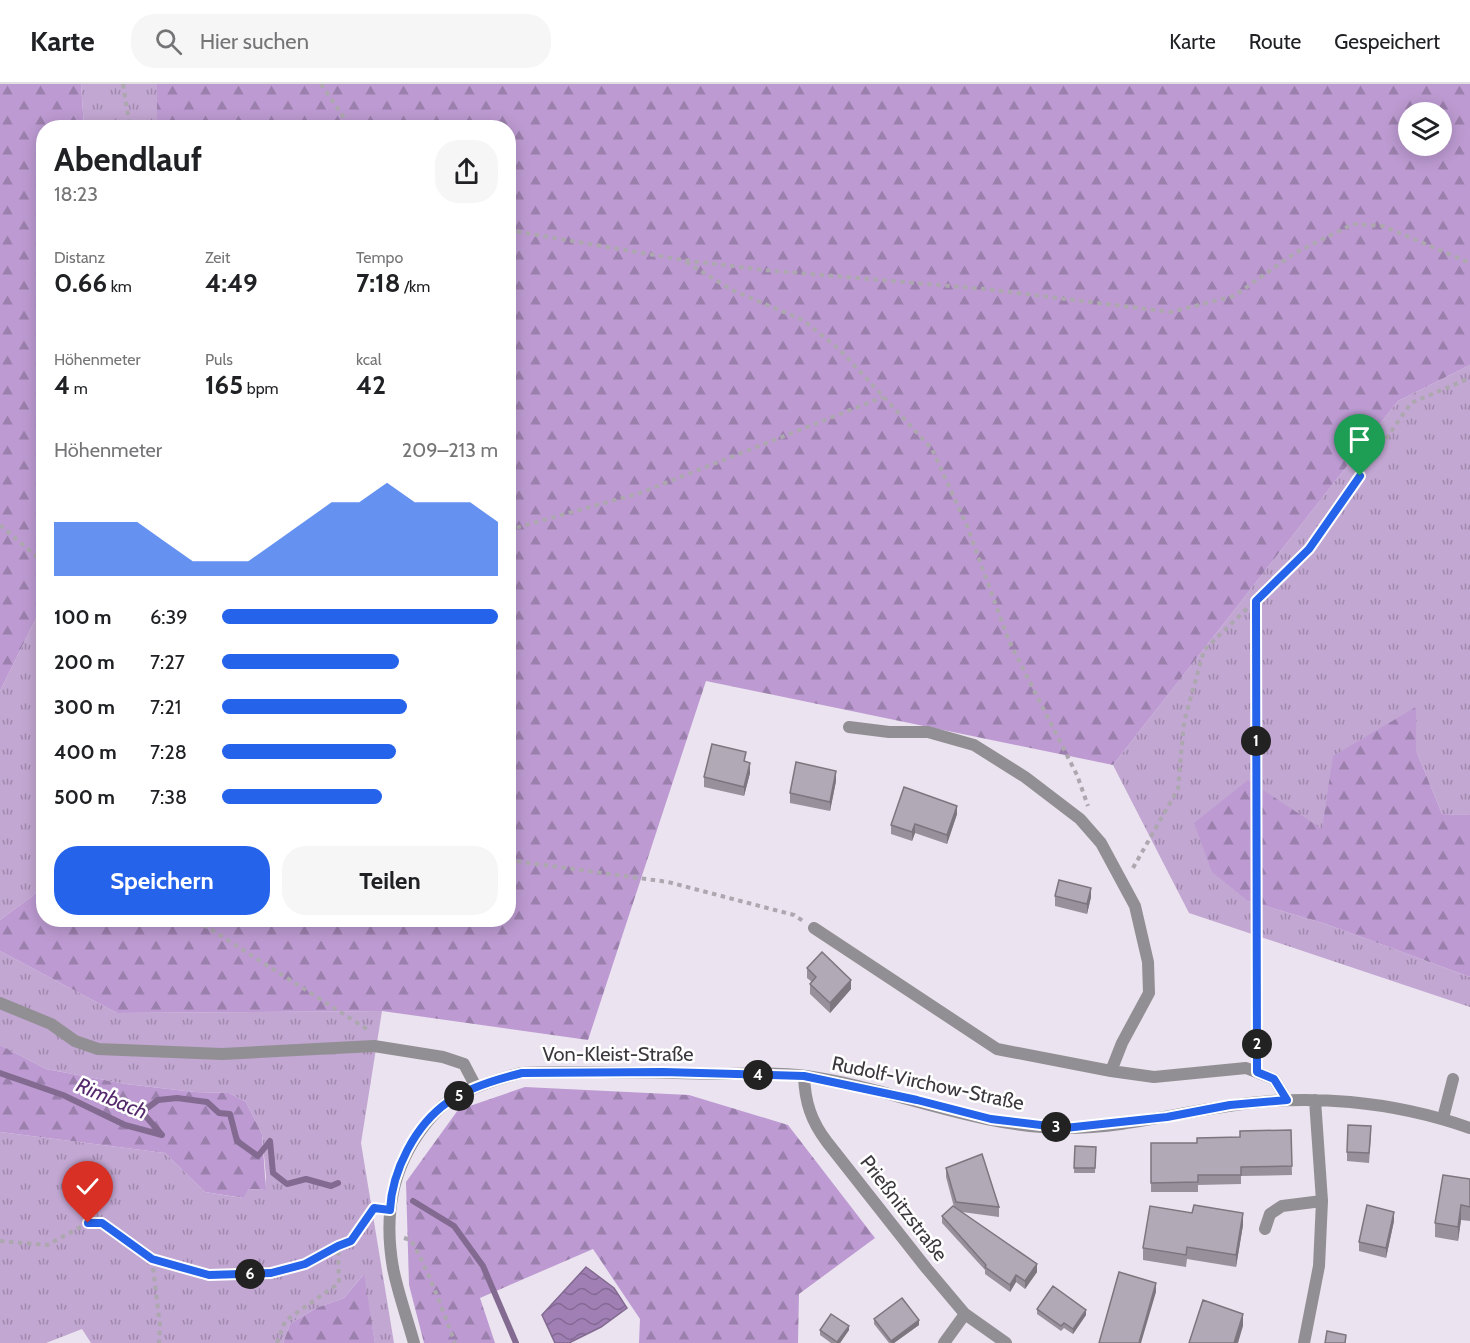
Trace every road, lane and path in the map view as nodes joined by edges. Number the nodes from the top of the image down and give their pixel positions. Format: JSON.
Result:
{"nodes":[{"id":1,"x":123,"y":84,"type":"edge"},
{"id":2,"x":321,"y":84,"type":"edge"},
{"id":3,"x":129,"y":120,"type":"edge"},
{"id":4,"x":346,"y":120,"type":"edge"},
{"id":5,"x":516,"y":231,"type":"edge"},
{"id":6,"x":683,"y":260,"type":"junction"},
{"id":7,"x":1470,"y":263,"type":"edge"},
{"id":8,"x":1470,"y":378,"type":"edge"},
{"id":9,"x":884,"y":397,"type":"junction"},
{"id":10,"x":0,"y":525,"type":"edge"},
{"id":11,"x":516,"y":528,"type":"edge"},
{"id":12,"x":36,"y":556,"type":"edge"},
{"id":13,"x":1256,"y":601,"type":"junction"},
{"id":14,"x":849,"y":727,"type":"dead end"},
{"id":15,"x":1089,"y":809,"type":"dead end"},
{"id":16,"x":516,"y":861,"type":"edge"},
{"id":17,"x":1123,"y":884,"type":"junction"},
{"id":18,"x":207,"y":927,"type":"edge"},
{"id":19,"x":814,"y":928,"type":"joint"},
{"id":20,"x":0,"y":1003,"type":"edge"},
{"id":21,"x":371,"y":1032,"type":"dead end"},
{"id":22,"x":1111,"y":1071,"type":"junction"},
{"id":23,"x":1257,"y":1072,"type":"junction"},
{"id":24,"x":804,"y":1076,"type":"junction"},
{"id":25,"x":1453,"y":1079,"type":"dead end"},
{"id":26,"x":476,"y":1087,"type":"junction"},
{"id":27,"x":1287,"y":1100,"type":"junction"},
{"id":28,"x":1315,"y":1100,"type":"junction"},
{"id":29,"x":1443,"y":1118,"type":"junction"},
{"id":30,"x":1470,"y":1128,"type":"edge"},
{"id":31,"x":1322,"y":1201,"type":"junction"},
{"id":32,"x":390,"y":1210,"type":"junction"},
{"id":33,"x":1265,"y":1228,"type":"dead end"},
{"id":34,"x":390,"y":1236,"type":"junction"},
{"id":35,"x":0,"y":1241,"type":"edge"},
{"id":36,"x":338,"y":1246,"type":"junction"},
{"id":37,"x":152,"y":1259,"type":"junction"},
{"id":38,"x":966,"y":1314,"type":"junction"},
{"id":39,"x":159,"y":1343,"type":"edge"},
{"id":40,"x":277,"y":1343,"type":"edge"},
{"id":41,"x":414,"y":1343,"type":"edge"},
{"id":42,"x":455,"y":1343,"type":"edge"},
{"id":43,"x":944,"y":1343,"type":"edge"},
{"id":44,"x":1006,"y":1343,"type":"edge"},
{"id":45,"x":1304,"y":1343,"type":"edge"}],
"edges":[{"from":1,"to":3,"type":"path"},
{"from":2,"to":4,"type":"path"},
{"from":5,"to":6,"type":"path"},
{"from":6,"to":7,"type":"path"},
{"from":6,"to":9,"type":"path"},
{"from":8,"to":13,"type":"path"},
{"from":9,"to":11,"type":"path"},
{"from":9,"to":15,"type":"path"},
{"from":10,"to":12,"type":"path"},
{"from":13,"to":17,"type":"path"},
{"from":13,"to":23,"type":"path"},
{"from":14,"to":17,"type":"street"},
{"from":16,"to":19,"type":"path"},
{"from":17,"to":22,"type":"street"},
{"from":18,"to":21,"type":"path"},
{"from":19,"to":22,"type":"street"},
{"from":20,"to":26,"type":"street"},
{"from":22,"to":23,"type":"street"},
{"from":23,"to":27,"type":"street"},
{"from":24,"to":26,"type":"street","name":"Von-Kleist-Straße"},
{"from":24,"to":27,"type":"street","name":"Rudolf-Virchow-Straße"},
{"from":24,"to":38,"type":"street","name":"Prießnitzstraße"},
{"from":25,"to":29,"type":"street"},
{"from":26,"to":32,"type":"street","name":"Von-Kleist-Straße"},
{"from":27,"to":28,"type":"street","name":"Rudolf-Virchow-Straße"},
{"from":28,"to":29,"type":"street","name":"Rudolf-Virchow-Straße"},
{"from":28,"to":31,"type":"street"},
{"from":29,"to":30,"type":"street","name":"Rudolf-Virchow-Straße"},
{"from":31,"to":33,"type":"street"},
{"from":31,"to":45,"type":"street"},
{"from":32,"to":34,"type":"street","name":"Von-Kleist-Straße"},
{"from":32,"to":36,"type":"path"},
{"from":34,"to":41,"type":"street","name":"Von-Kleist-Straße"},
{"from":34,"to":42,"type":"path"},
{"from":35,"to":37,"type":"path"},
{"from":36,"to":37,"type":"path"},
{"from":36,"to":40,"type":"path"},
{"from":37,"to":39,"type":"path"},
{"from":38,"to":43,"type":"street"},
{"from":38,"to":44,"type":"street","name":"Prießnitzstraße"}]}
